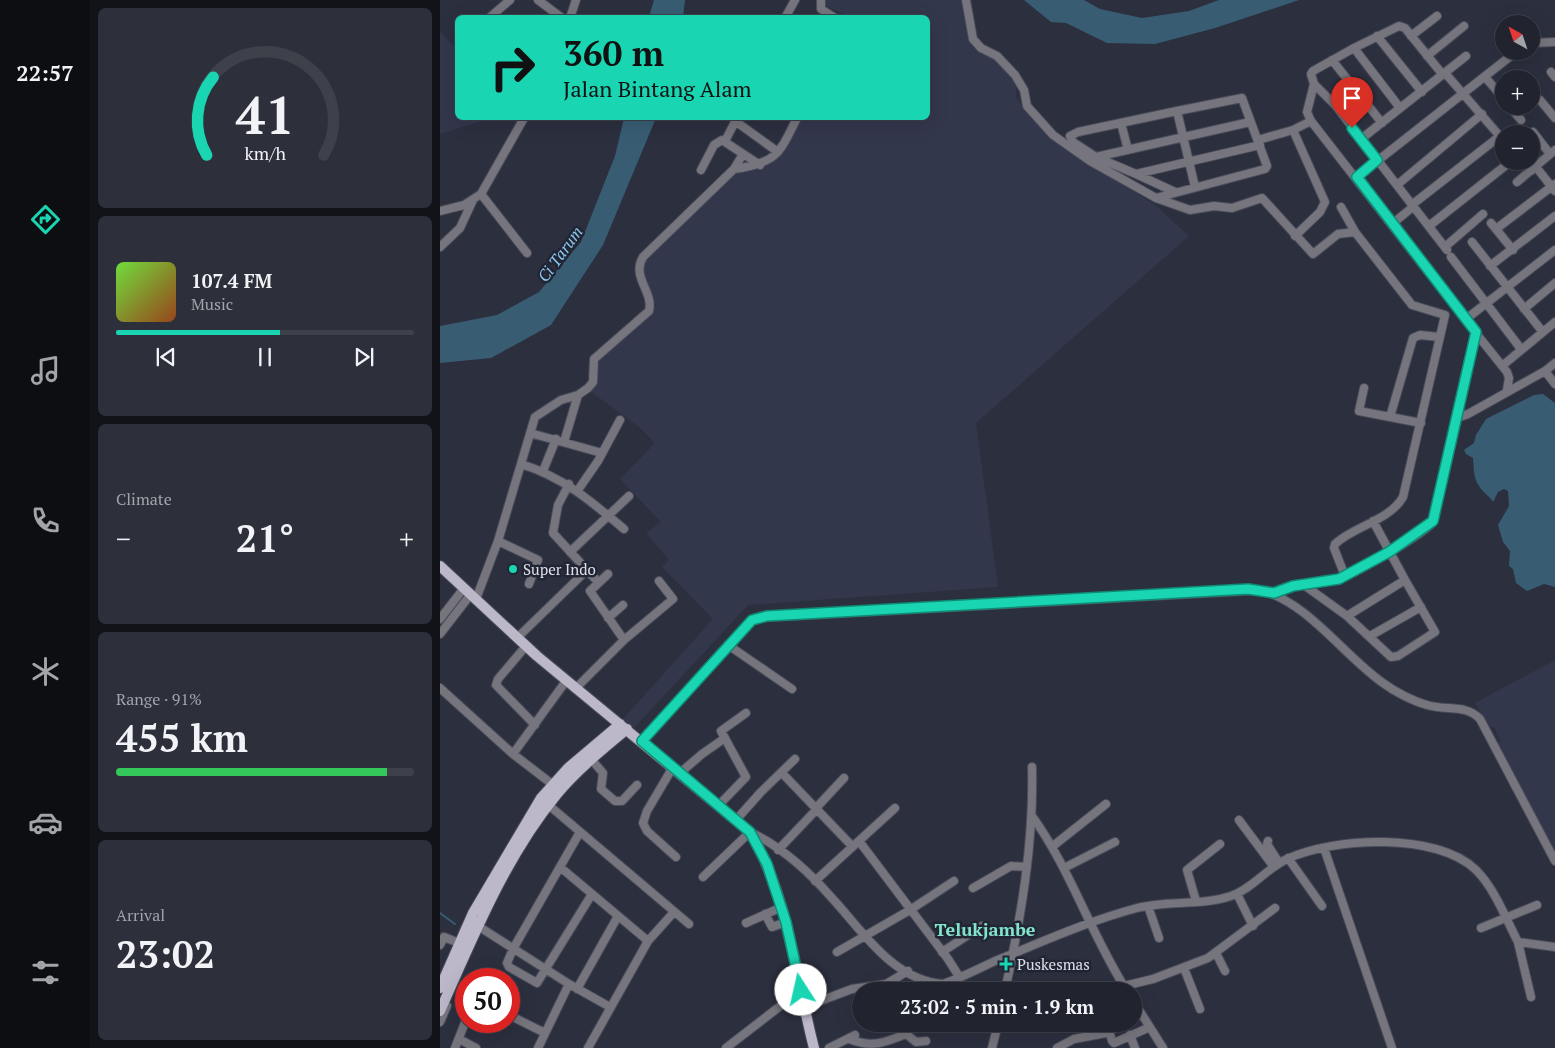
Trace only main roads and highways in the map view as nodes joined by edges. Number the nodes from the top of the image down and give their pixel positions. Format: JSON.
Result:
{"nodes":[{"id":1,"x":440,"y":566,"type":"edge"},
{"id":2,"x":624,"y":726,"type":"junction"},
{"id":3,"x":547,"y":805,"type":"junction"},
{"id":4,"x":440,"y":988,"type":"edge"},
{"id":5,"x":440,"y":1012,"type":"edge"},
{"id":6,"x":814,"y":1048,"type":"edge"}],
"edges":[{"from":1,"to":2,"type":"main road"},
{"from":2,"to":3,"type":"main road"},
{"from":2,"to":3,"type":"main road"},
{"from":2,"to":6,"type":"main road"},
{"from":3,"to":4,"type":"main road"},
{"from":3,"to":5,"type":"main road"}]}
